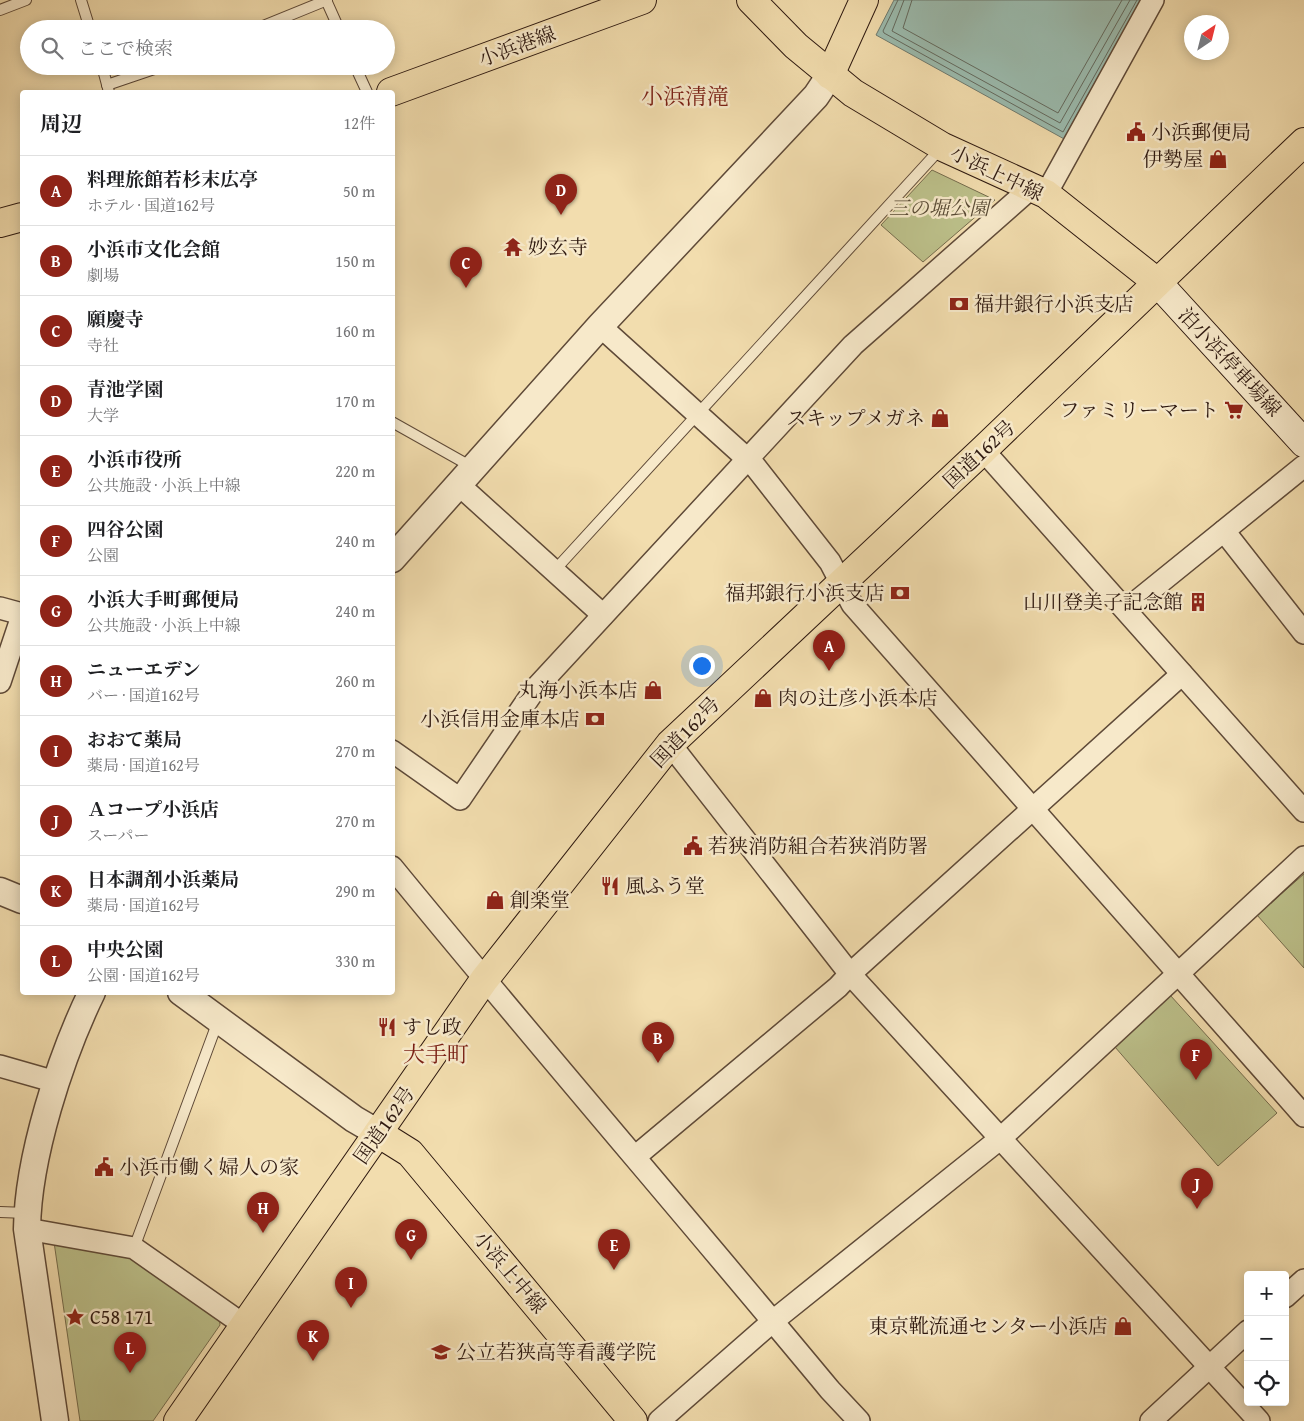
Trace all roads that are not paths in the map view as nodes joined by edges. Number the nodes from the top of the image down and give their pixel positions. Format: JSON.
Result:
{"nodes":[{"id":1,"x":26,"y":0,"type":"edge"},
{"id":2,"x":81,"y":0,"type":"edge"},
{"id":3,"x":326,"y":0,"type":"edge"},
{"id":4,"x":642,"y":0,"type":"edge"},
{"id":5,"x":751,"y":0,"type":"edge"},
{"id":6,"x":864,"y":0,"type":"edge"},
{"id":7,"x":1153,"y":0,"type":"edge"},
{"id":8,"x":0,"y":10,"type":"edge"},
{"id":9,"x":87,"y":20,"type":"edge"},
{"id":10,"x":278,"y":20,"type":"edge"},
{"id":11,"x":335,"y":20,"type":"edge"},
{"id":12,"x":104,"y":75,"type":"edge"},
{"id":13,"x":141,"y":75,"type":"edge"},
{"id":14,"x":359,"y":75,"type":"edge"},
{"id":15,"x":830,"y":75,"type":"junction"},
{"id":16,"x":108,"y":89,"type":"edge"},
{"id":17,"x":366,"y":90,"type":"edge"},
{"id":18,"x":395,"y":91,"type":"edge"},
{"id":19,"x":1304,"y":142,"type":"edge"},
{"id":20,"x":943,"y":147,"type":"junction"},
{"id":21,"x":1038,"y":191,"type":"junction"},
{"id":22,"x":20,"y":218,"type":"edge"},
{"id":23,"x":0,"y":223,"type":"edge"},
{"id":24,"x":1157,"y":282,"type":"junction"},
{"id":25,"x":600,"y":326,"type":"junction"},
{"id":26,"x":697,"y":414,"type":"junction"},
{"id":27,"x":395,"y":424,"type":"edge"},
{"id":28,"x":1304,"y":443,"type":"edge"},
{"id":29,"x":983,"y":450,"type":"junction"},
{"id":30,"x":747,"y":460,"type":"junction"},
{"id":31,"x":1304,"y":466,"type":"edge"},
{"id":32,"x":466,"y":476,"type":"junction"},
{"id":33,"x":1224,"y":531,"type":"junction"},
{"id":34,"x":395,"y":556,"type":"edge"},
{"id":35,"x":554,"y":571,"type":"junction"},
{"id":36,"x":839,"y":583,"type":"junction"},
{"id":37,"x":0,"y":608,"type":"edge"},
{"id":38,"x":1126,"y":610,"type":"junction"},
{"id":39,"x":603,"y":615,"type":"junction"},
{"id":40,"x":20,"y":620,"type":"edge"},
{"id":41,"x":20,"y":627,"type":"edge"},
{"id":42,"x":1304,"y":633,"type":"edge"},
{"id":43,"x":1182,"y":674,"type":"junction"},
{"id":44,"x":0,"y":682,"type":"edge"},
{"id":45,"x":670,"y":744,"type":"junction"},
{"id":46,"x":395,"y":753,"type":"edge"},
{"id":47,"x":1031,"y":808,"type":"junction"},
{"id":48,"x":1304,"y":811,"type":"edge"},
{"id":49,"x":1304,"y":858,"type":"edge"},
{"id":50,"x":395,"y":871,"type":"edge"},
{"id":51,"x":0,"y":891,"type":"edge"},
{"id":52,"x":20,"y":899,"type":"edge"},
{"id":53,"x":850,"y":974,"type":"junction"},
{"id":54,"x":1179,"y":974,"type":"junction"},
{"id":55,"x":484,"y":980,"type":"junction"},
{"id":56,"x":91,"y":995,"type":"edge"},
{"id":57,"x":185,"y":995,"type":"edge"},
{"id":58,"x":218,"y":1020,"type":"junction"},
{"id":59,"x":0,"y":1066,"type":"edge"},
{"id":60,"x":56,"y":1082,"type":"junction"},
{"id":61,"x":1304,"y":1116,"type":"edge"},
{"id":62,"x":378,"y":1133,"type":"junction"},
{"id":63,"x":1001,"y":1138,"type":"junction"},
{"id":64,"x":636,"y":1156,"type":"junction"},
{"id":65,"x":0,"y":1212,"type":"edge"},
{"id":66,"x":27,"y":1221,"type":"junction"},
{"id":67,"x":134,"y":1248,"type":"junction"},
{"id":68,"x":1304,"y":1280,"type":"edge"},
{"id":69,"x":1289,"y":1293,"type":"edge"},
{"id":70,"x":773,"y":1321,"type":"junction"},
{"id":71,"x":244,"y":1325,"type":"junction"},
{"id":72,"x":1244,"y":1335,"type":"edge"},
{"id":73,"x":1210,"y":1366,"type":"junction"},
{"id":74,"x":54,"y":1421,"type":"edge"},
{"id":75,"x":178,"y":1421,"type":"edge"},
{"id":76,"x":633,"y":1421,"type":"edge"},
{"id":77,"x":659,"y":1421,"type":"edge"},
{"id":78,"x":859,"y":1421,"type":"edge"},
{"id":79,"x":1151,"y":1421,"type":"edge"},
{"id":80,"x":1260,"y":1421,"type":"edge"}],
"edges":[{"from":1,"to":8,"type":"lane"},
{"from":2,"to":9,"type":"lane"},
{"from":3,"to":10,"type":"lane"},
{"from":3,"to":11,"type":"lane"},
{"from":4,"to":18,"type":"main road","name":"小浜港線"},
{"from":5,"to":15,"type":"main road"},
{"from":6,"to":15,"type":"main road"},
{"from":7,"to":21,"type":"street"},
{"from":12,"to":16,"type":"lane"},
{"from":13,"to":16,"type":"lane"},
{"from":14,"to":17,"type":"lane"},
{"from":15,"to":20,"type":"main road","name":"小浜上中線"},
{"from":15,"to":25,"type":"street"},
{"from":19,"to":24,"type":"main road","name":"国道162号"},
{"from":20,"to":21,"type":"main road","name":"小浜上中線"},
{"from":20,"to":26,"type":"lane"},
{"from":21,"to":24,"type":"main road","name":"小浜上中線"},
{"from":21,"to":30,"type":"street"},
{"from":22,"to":23,"type":"main road"},
{"from":24,"to":28,"type":"main road","name":"泊小浜停車場線"},
{"from":24,"to":29,"type":"main road","name":"国道162号"},
{"from":25,"to":26,"type":"street"},
{"from":25,"to":32,"type":"street"},
{"from":26,"to":30,"type":"street"},
{"from":26,"to":35,"type":"lane"},
{"from":27,"to":32,"type":"lane"},
{"from":29,"to":36,"type":"main road","name":"国道162号"},
{"from":29,"to":38,"type":"street"},
{"from":30,"to":36,"type":"street"},
{"from":30,"to":39,"type":"street"},
{"from":31,"to":33,"type":"street"},
{"from":32,"to":34,"type":"street"},
{"from":32,"to":35,"type":"street"},
{"from":33,"to":38,"type":"street"},
{"from":33,"to":42,"type":"street"},
{"from":35,"to":39,"type":"street"},
{"from":36,"to":45,"type":"main road","name":"国道162号"},
{"from":36,"to":47,"type":"street"},
{"from":37,"to":40,"type":"street"},
{"from":38,"to":43,"type":"street"},
{"from":39,"to":46,"type":"street"},
{"from":41,"to":44,"type":"street"},
{"from":43,"to":47,"type":"street"},
{"from":43,"to":48,"type":"street"},
{"from":45,"to":53,"type":"street"},
{"from":45,"to":55,"type":"main road","name":"国道162号"},
{"from":47,"to":53,"type":"street"},
{"from":47,"to":54,"type":"street"},
{"from":49,"to":54,"type":"street"},
{"from":50,"to":55,"type":"street"},
{"from":51,"to":52,"type":"street"},
{"from":53,"to":63,"type":"street"},
{"from":53,"to":64,"type":"street"},
{"from":54,"to":61,"type":"street"},
{"from":54,"to":63,"type":"street"},
{"from":55,"to":62,"type":"main road","name":"国道162号"},
{"from":55,"to":64,"type":"street"},
{"from":56,"to":60,"type":"street"},
{"from":57,"to":58,"type":"street"},
{"from":58,"to":62,"type":"street"},
{"from":58,"to":67,"type":"lane"},
{"from":59,"to":60,"type":"street"},
{"from":60,"to":66,"type":"street"},
{"from":62,"to":71,"type":"main road","name":"国道162号"},
{"from":62,"to":76,"type":"main road","name":"小浜上中線"},
{"from":63,"to":70,"type":"street"},
{"from":63,"to":73,"type":"street"},
{"from":64,"to":70,"type":"street"},
{"from":65,"to":66,"type":"lane"},
{"from":66,"to":67,"type":"street"},
{"from":66,"to":74,"type":"street"},
{"from":67,"to":71,"type":"street"},
{"from":68,"to":69,"type":"street"},
{"from":70,"to":77,"type":"street"},
{"from":70,"to":78,"type":"street"},
{"from":71,"to":75,"type":"main road","name":"国道162号"},
{"from":72,"to":73,"type":"street"},
{"from":73,"to":79,"type":"street"},
{"from":73,"to":80,"type":"street"}]}
